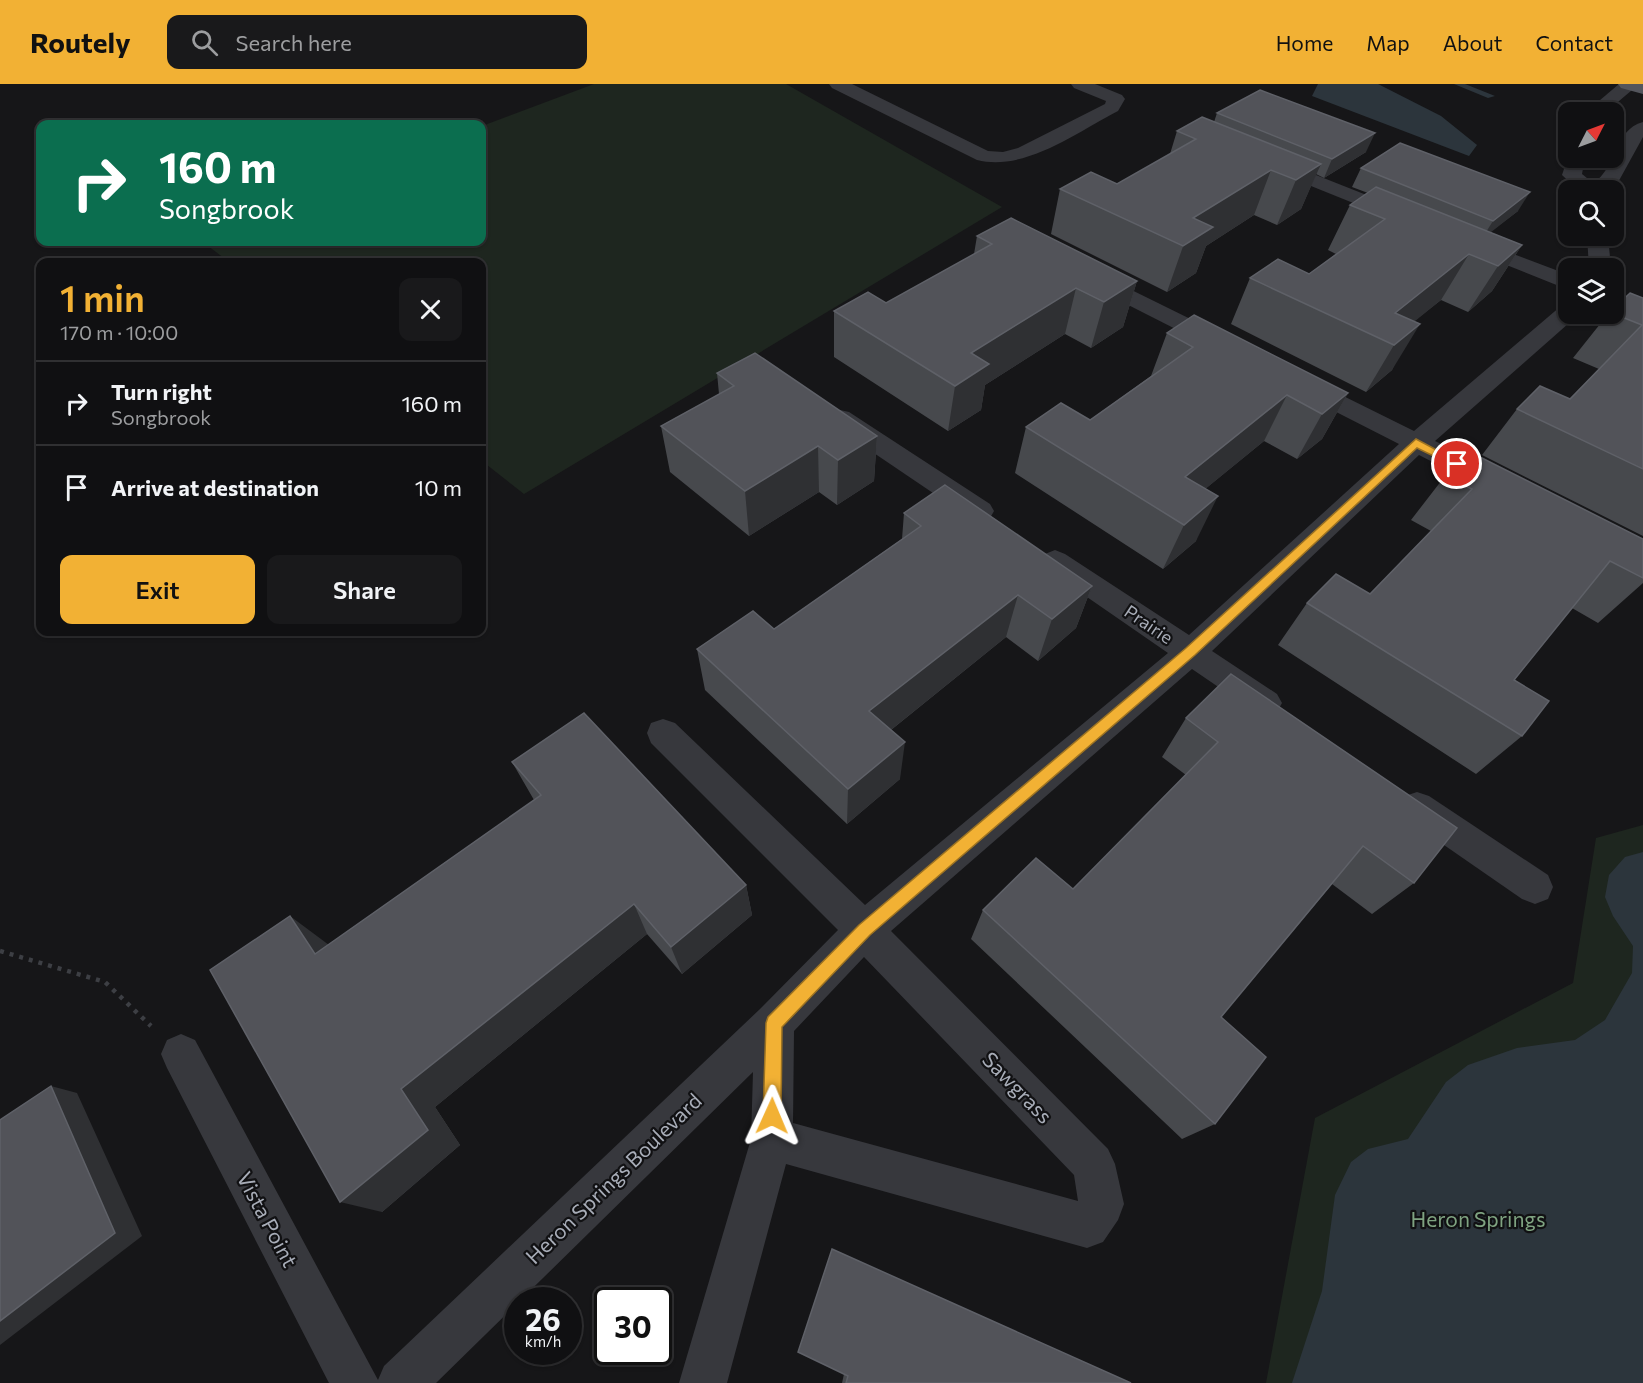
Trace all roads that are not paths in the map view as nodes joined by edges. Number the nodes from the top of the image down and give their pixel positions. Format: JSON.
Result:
{"nodes":[{"id":1,"x":838,"y":84,"type":"edge"},
{"id":2,"x":1080,"y":84,"type":"edge"},
{"id":3,"x":1628,"y":84,"type":"edge"},
{"id":4,"x":1643,"y":89,"type":"edge"},
{"id":5,"x":1607,"y":102,"type":"edge"},
{"id":6,"x":1643,"y":128,"type":"edge"},
{"id":7,"x":1259,"y":158,"type":"edge"},
{"id":8,"x":1610,"y":180,"type":"edge"},
{"id":9,"x":1414,"y":221,"type":"edge"},
{"id":10,"x":1447,"y":234,"type":"edge"},
{"id":11,"x":1071,"y":267,"type":"edge"},
{"id":12,"x":1558,"y":279,"type":"edge"},
{"id":13,"x":1624,"y":306,"type":"edge"},
{"id":14,"x":1643,"y":314,"type":"edge"},
{"id":15,"x":1558,"y":320,"type":"edge"},
{"id":16,"x":1239,"y":352,"type":"edge"},
{"id":17,"x":1280,"y":374,"type":"edge"},
{"id":18,"x":819,"y":403,"type":"edge"},
{"id":19,"x":1416,"y":443,"type":"junction"},
{"id":20,"x":1519,"y":495,"type":"edge"},
{"id":21,"x":1005,"y":527,"type":"edge"},
{"id":22,"x":1034,"y":547,"type":"edge"},
{"id":23,"x":1191,"y":652,"type":"junction"},
{"id":24,"x":1289,"y":719,"type":"edge"},
{"id":25,"x":663,"y":733,"type":"dead end"},
{"id":26,"x":1387,"y":786,"type":"edge"},
{"id":27,"x":1535,"y":887,"type":"dead end"},
{"id":28,"x":864,"y":930,"type":"junction"},
{"id":29,"x":774,"y":1023,"type":"junction"},
{"id":30,"x":181,"y":1054,"type":"road end"},
{"id":31,"x":772,"y":1139,"type":"junction"},
{"id":32,"x":355,"y":1383,"type":"edge"},
{"id":33,"x":401,"y":1383,"type":"edge"},
{"id":34,"x":703,"y":1383,"type":"edge"}],
"edges":[{"from":1,"to":2,"type":"street"},
{"from":3,"to":4,"type":"main road"},
{"from":3,"to":5,"type":"street"},
{"from":6,"to":8,"type":"street"},
{"from":7,"to":9,"type":"street"},
{"from":10,"to":12,"type":"street"},
{"from":11,"to":16,"type":"street"},
{"from":13,"to":14,"type":"street"},
{"from":15,"to":19,"type":"street","name":"Heron Springs Boulevard"},
{"from":17,"to":19,"type":"street"},
{"from":18,"to":21,"type":"street"},
{"from":19,"to":20,"type":"street"},
{"from":19,"to":23,"type":"street","name":"Heron Springs Boulevard"},
{"from":22,"to":23,"type":"street","name":"Prairie"},
{"from":23,"to":24,"type":"street","name":"Prairie"},
{"from":23,"to":28,"type":"street","name":"Heron Springs Boulevard"},
{"from":25,"to":28,"type":"street","name":"Sawgrass"},
{"from":26,"to":27,"type":"street"},
{"from":28,"to":29,"type":"street","name":"Heron Springs Boulevard"},
{"from":28,"to":31,"type":"street","name":"Sawgrass"},
{"from":29,"to":31,"type":"street"},
{"from":29,"to":33,"type":"street","name":"Heron Springs Boulevard"},
{"from":30,"to":32,"type":"street","name":"Vista Point"},
{"from":31,"to":34,"type":"street"}]}
